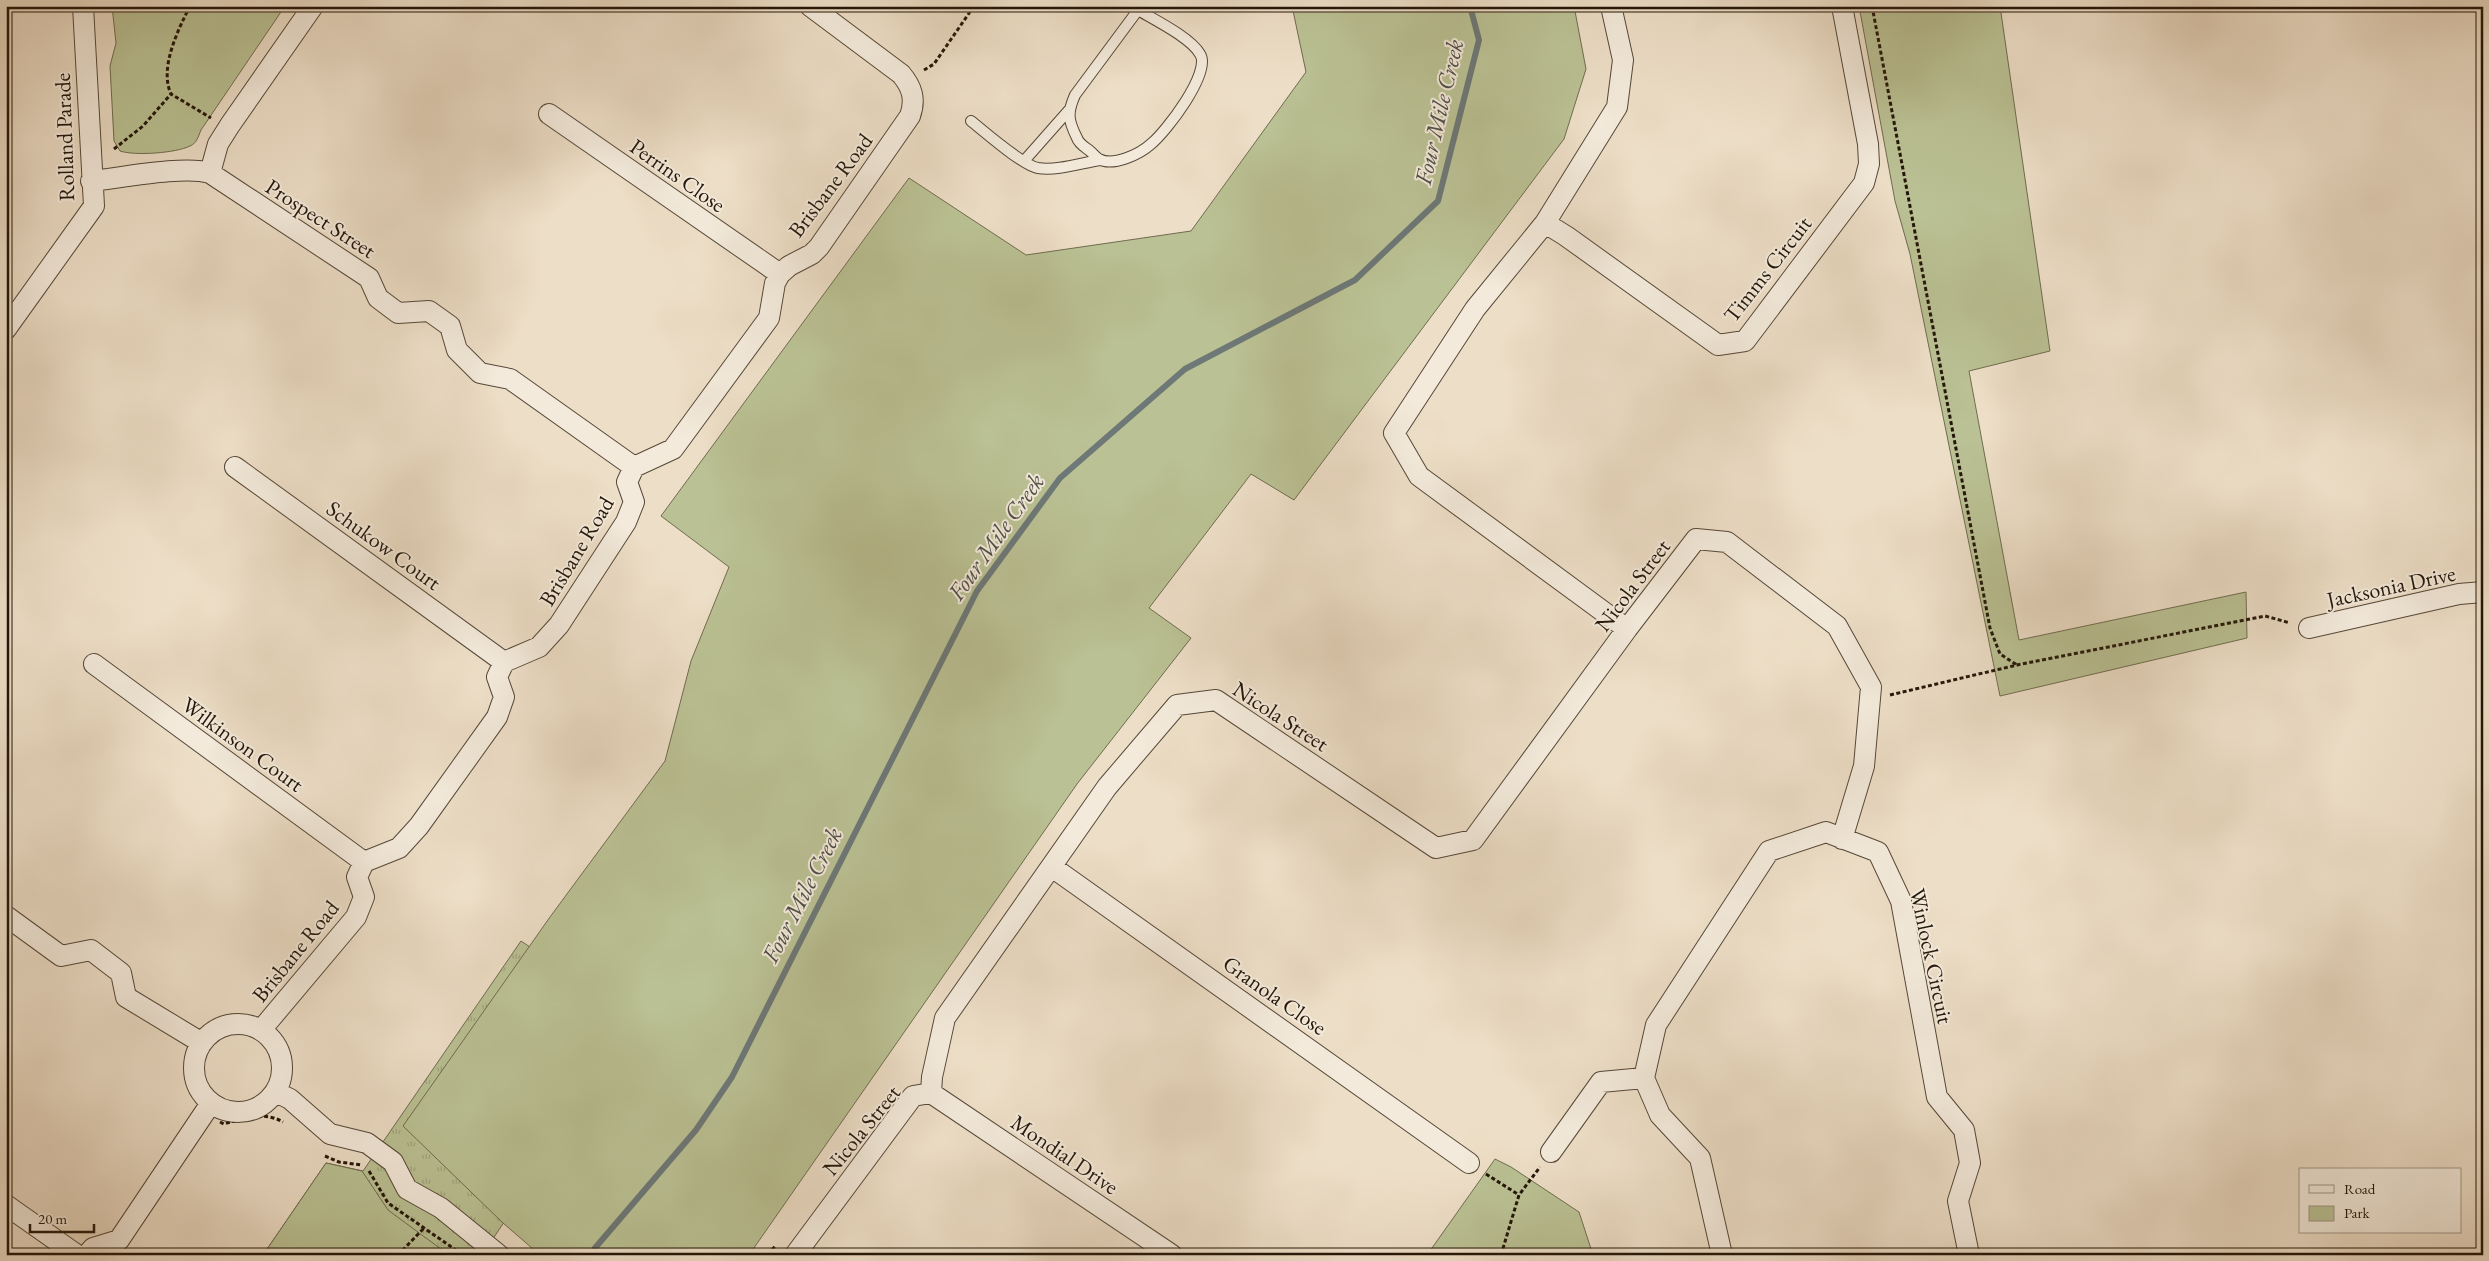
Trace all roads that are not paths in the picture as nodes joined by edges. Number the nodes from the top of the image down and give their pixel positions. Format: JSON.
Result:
{"nodes":[{"id":1,"x":83,"y":6,"type":"edge"},
{"id":2,"x":313,"y":6,"type":"edge"},
{"id":3,"x":810,"y":6,"type":"edge"},
{"id":4,"x":1611,"y":6,"type":"edge"},
{"id":5,"x":1842,"y":6,"type":"edge"},
{"id":6,"x":1137,"y":8,"type":"edge"},
{"id":7,"x":1068,"y":110,"type":"junction"},
{"id":8,"x":550,"y":114,"type":"dead end"},
{"id":9,"x":971,"y":121,"type":"dead end"},
{"id":10,"x":1100,"y":160,"type":"junction"},
{"id":11,"x":1024,"y":161,"type":"junction"},
{"id":12,"x":210,"y":173,"type":"junction"},
{"id":13,"x":91,"y":181,"type":"junction"},
{"id":14,"x":1545,"y":224,"type":"junction"},
{"id":15,"x":780,"y":274,"type":"junction"},
{"id":16,"x":6,"y":329,"type":"edge"},
{"id":17,"x":235,"y":467,"type":"dead end"},
{"id":18,"x":634,"y":467,"type":"junction"},
{"id":19,"x":2483,"y":592,"type":"edge"},
{"id":20,"x":2309,"y":628,"type":"road end"},
{"id":21,"x":1627,"y":629,"type":"junction"},
{"id":22,"x":504,"y":662,"type":"junction"},
{"id":23,"x":94,"y":664,"type":"dead end"},
{"id":24,"x":1842,"y":838,"type":"junction"},
{"id":25,"x":364,"y":862,"type":"junction"},
{"id":26,"x":1052,"y":867,"type":"junction"},
{"id":27,"x":6,"y":916,"type":"edge"},
{"id":28,"x":261,"y":1030,"type":"junction"},
{"id":29,"x":202,"y":1043,"type":"junction"},
{"id":30,"x":1644,"y":1078,"type":"junction"},
{"id":31,"x":276,"y":1092,"type":"junction"},
{"id":32,"x":931,"y":1093,"type":"junction"},
{"id":33,"x":208,"y":1108,"type":"junction"},
{"id":34,"x":1551,"y":1152,"type":"road end"},
{"id":35,"x":1469,"y":1163,"type":"road end"},
{"id":36,"x":6,"y":1205,"type":"edge"},
{"id":37,"x":77,"y":1255,"type":"edge"},
{"id":38,"x":87,"y":1255,"type":"edge"},
{"id":39,"x":499,"y":1255,"type":"edge"},
{"id":40,"x":795,"y":1255,"type":"edge"},
{"id":41,"x":1172,"y":1255,"type":"edge"},
{"id":42,"x":1722,"y":1255,"type":"edge"},
{"id":43,"x":1969,"y":1255,"type":"edge"}],
"edges":[{"from":1,"to":13,"type":"street","name":"Rolland Parade"},
{"from":2,"to":12,"type":"street"},
{"from":3,"to":15,"type":"street","name":"Brisbane Road"},
{"from":4,"to":14,"type":"street"},
{"from":5,"to":14,"type":"street","name":"Timms Circuit"},
{"from":6,"to":7,"type":"lane"},
{"from":6,"to":10,"type":"lane"},
{"from":7,"to":10,"type":"lane"},
{"from":7,"to":11,"type":"lane"},
{"from":8,"to":15,"type":"street","name":"Perrins Close"},
{"from":9,"to":11,"type":"lane"},
{"from":10,"to":11,"type":"lane"},
{"from":12,"to":13,"type":"street","name":"Prospect Street"},
{"from":12,"to":18,"type":"street","name":"Prospect Street"},
{"from":13,"to":16,"type":"street","name":"Rolland Parade"},
{"from":14,"to":21,"type":"street"},
{"from":15,"to":18,"type":"street"},
{"from":17,"to":22,"type":"street","name":"Schukow Court"},
{"from":18,"to":22,"type":"street","name":"Brisbane Road"},
{"from":19,"to":20,"type":"street","name":"Jacksonia Drive"},
{"from":21,"to":24,"type":"street","name":"Nicola Street"},
{"from":21,"to":26,"type":"street","name":"Nicola Street"},
{"from":22,"to":25,"type":"street"},
{"from":23,"to":25,"type":"street","name":"Wilkinson Court"},
{"from":24,"to":30,"type":"street","name":"Winlock Circuit"},
{"from":24,"to":43,"type":"street","name":"Winlock Circuit"},
{"from":25,"to":28,"type":"street","name":"Brisbane Road"},
{"from":26,"to":32,"type":"street","name":"Nicola Street"},
{"from":26,"to":35,"type":"street","name":"Granola Close"},
{"from":27,"to":29,"type":"street"},
{"from":28,"to":29,"type":"street"},
{"from":28,"to":31,"type":"street"},
{"from":29,"to":33,"type":"street"},
{"from":30,"to":34,"type":"street"},
{"from":30,"to":42,"type":"street"},
{"from":31,"to":33,"type":"street"},
{"from":31,"to":39,"type":"street"},
{"from":32,"to":40,"type":"street","name":"Nicola Street"},
{"from":32,"to":41,"type":"street","name":"Mondial Drive"},
{"from":33,"to":38,"type":"street"},
{"from":36,"to":37,"type":"street"}]}
